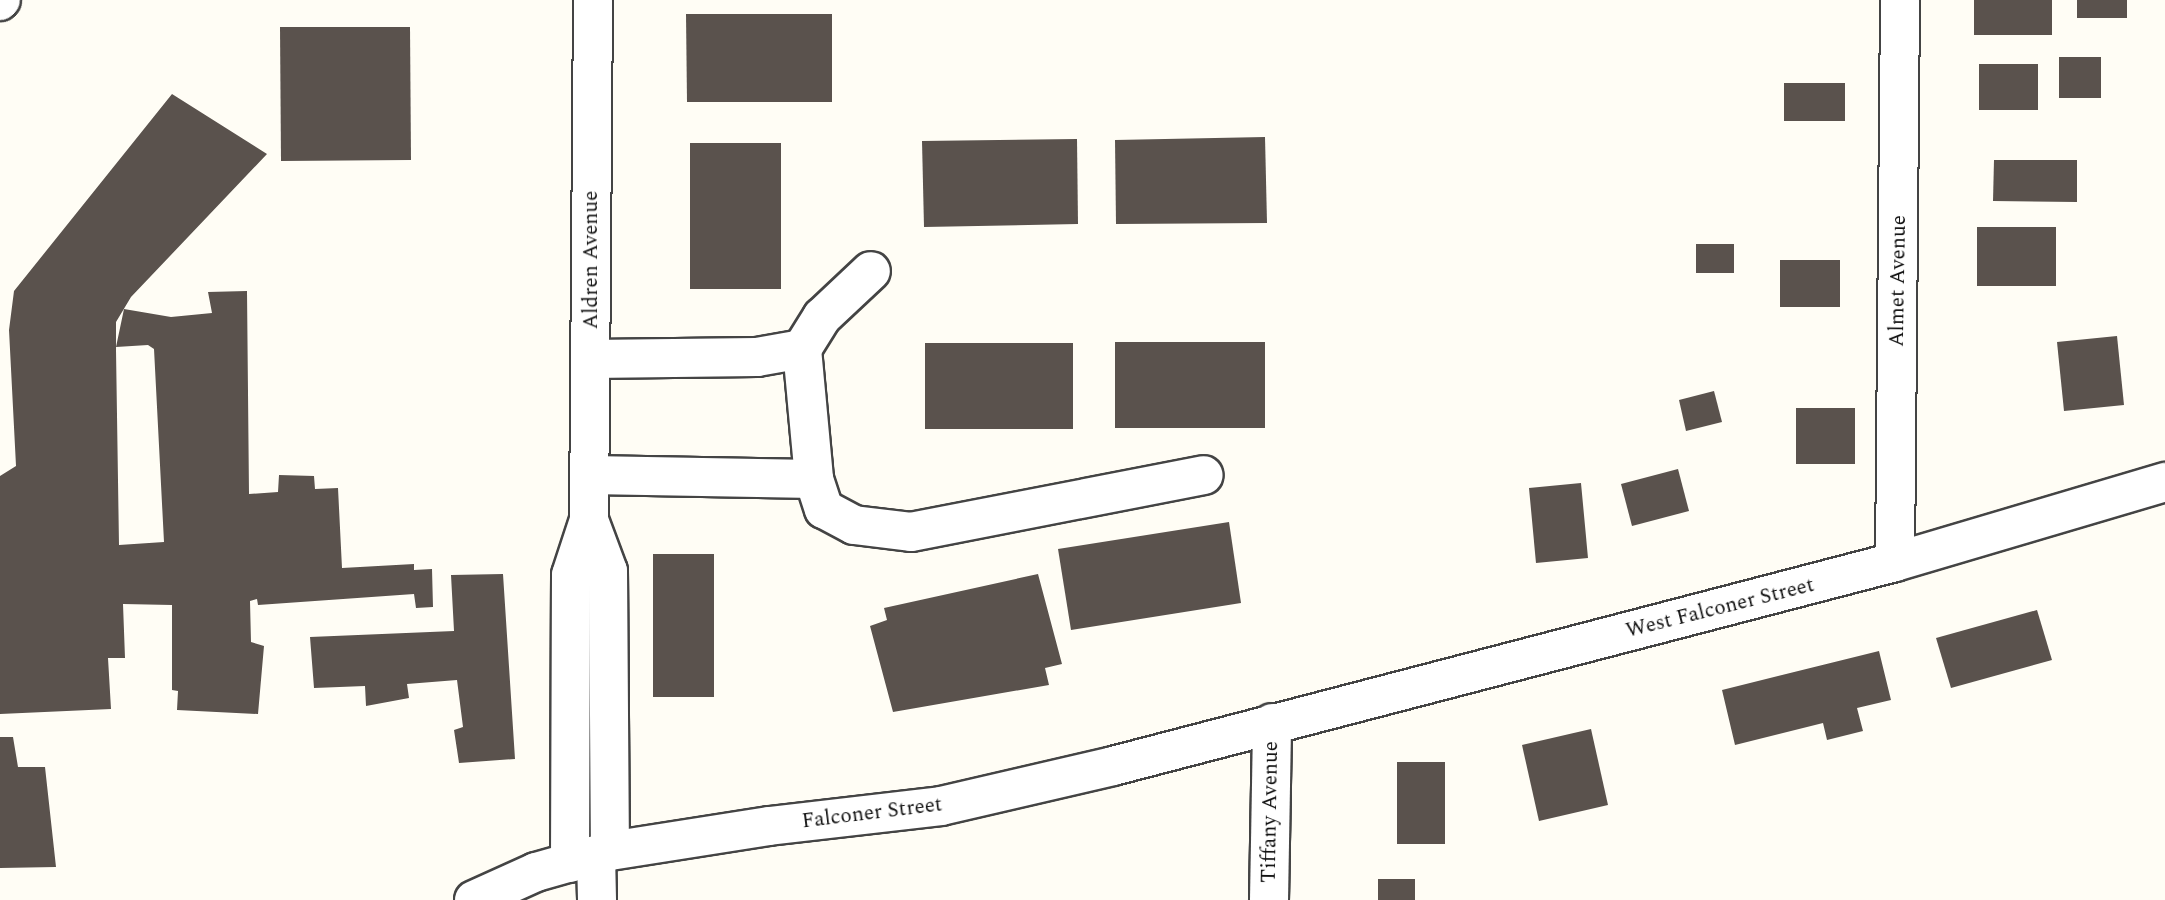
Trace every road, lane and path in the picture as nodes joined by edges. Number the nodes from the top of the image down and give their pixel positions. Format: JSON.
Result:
{"nodes":[{"id":1,"x":593,"y":0,"type":"edge"},
{"id":2,"x":1900,"y":0,"type":"edge"},
{"id":3,"x":871,"y":271,"type":"dead end"},
{"id":4,"x":802,"y":349,"type":"junction"},
{"id":5,"x":591,"y":359,"type":"junction"},
{"id":6,"x":590,"y":475,"type":"junction"},
{"id":7,"x":1203,"y":475,"type":"dead end"},
{"id":8,"x":814,"y":479,"type":"junction"},
{"id":9,"x":2165,"y":482,"type":"edge"},
{"id":10,"x":1895,"y":562,"type":"junction"},
{"id":11,"x":1272,"y":723,"type":"junction"},
{"id":12,"x":592,"y":856,"type":"junction"},
{"id":13,"x":474,"y":900,"type":"edge"},
{"id":14,"x":597,"y":900,"type":"edge"},
{"id":15,"x":1269,"y":900,"type":"edge"}],
"edges":[{"from":1,"to":5,"type":"street","name":"Aldren Avenue"},
{"from":2,"to":10,"type":"street","name":"Almet Avenue"},
{"from":3,"to":4,"type":"street"},
{"from":4,"to":5,"type":"street"},
{"from":4,"to":8,"type":"street"},
{"from":5,"to":6,"type":"street","name":"Aldren Avenue"},
{"from":6,"to":8,"type":"street"},
{"from":6,"to":12,"type":"street","name":"Aldren Avenue"},
{"from":7,"to":8,"type":"street"},
{"from":9,"to":10,"type":"street","name":"West Falconer Street"},
{"from":10,"to":11,"type":"street","name":"West Falconer Street"},
{"from":11,"to":12,"type":"street","name":"Falconer Street"},
{"from":11,"to":15,"type":"street","name":"Tiffany Avenue"},
{"from":12,"to":13,"type":"street","name":"Falconer Street"},
{"from":12,"to":14,"type":"street","name":"Aldren Avenue"}]}
